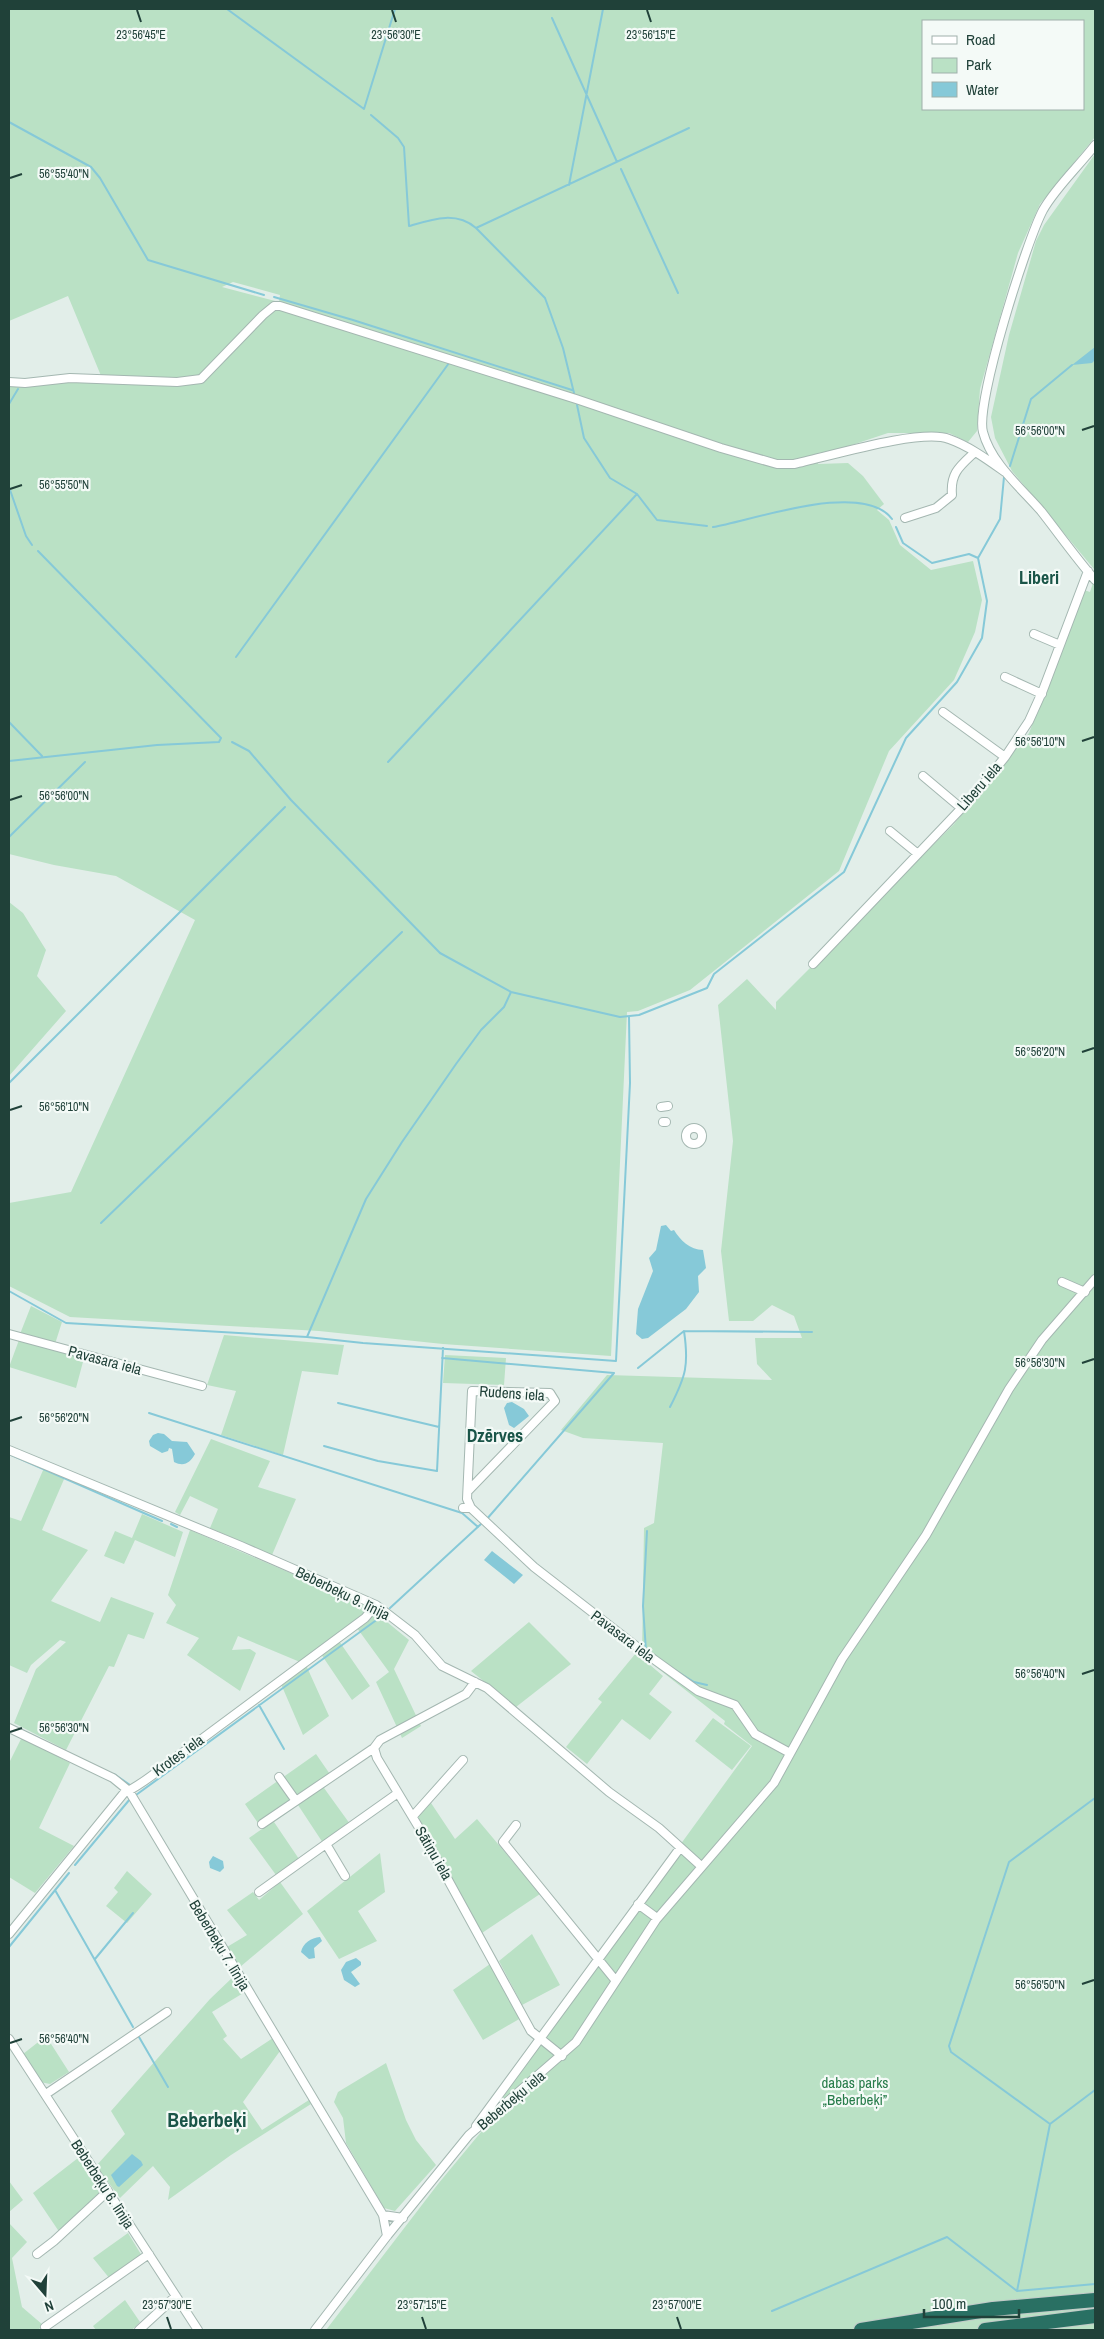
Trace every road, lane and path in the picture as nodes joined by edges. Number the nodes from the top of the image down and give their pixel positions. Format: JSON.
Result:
{"nodes":[{"id":1,"x":1095,"y":145,"type":"edge"},
{"id":2,"x":9,"y":382,"type":"edge"},
{"id":3,"x":975,"y":452,"type":"junction"},
{"id":4,"x":1006,"y":472,"type":"junction"},
{"id":5,"x":905,"y":518,"type":"dead end"},
{"id":6,"x":1088,"y":571,"type":"junction"},
{"id":7,"x":1095,"y":580,"type":"edge"},
{"id":8,"x":1034,"y":634,"type":"dead end"},
{"id":9,"x":1060,"y":645,"type":"junction"},
{"id":10,"x":1004,"y":677,"type":"dead end"},
{"id":11,"x":1042,"y":694,"type":"junction"},
{"id":12,"x":943,"y":712,"type":"dead end"},
{"id":13,"x":1005,"y":756,"type":"junction"},
{"id":14,"x":923,"y":776,"type":"dead end"},
{"id":15,"x":961,"y":808,"type":"junction"},
{"id":16,"x":890,"y":831,"type":"dead end"},
{"id":17,"x":918,"y":854,"type":"junction"},
{"id":18,"x":813,"y":964,"type":"dead end"},
{"id":19,"x":1095,"y":1279,"type":"edge"},
{"id":20,"x":1062,"y":1282,"type":"dead end"},
{"id":21,"x":1085,"y":1292,"type":"junction"},
{"id":22,"x":9,"y":1334,"type":"edge"},
{"id":23,"x":202,"y":1386,"type":"dead end"},
{"id":24,"x":9,"y":1450,"type":"edge"},
{"id":25,"x":468,"y":1495,"type":"junction"},
{"id":26,"x":376,"y":1605,"type":"junction"},
{"id":27,"x":475,"y":1682,"type":"junction"},
{"id":28,"x":9,"y":1728,"type":"edge"},
{"id":29,"x":374,"y":1748,"type":"junction"},
{"id":30,"x":790,"y":1753,"type":"junction"},
{"id":31,"x":463,"y":1760,"type":"dead end"},
{"id":32,"x":279,"y":1777,"type":"dead end"},
{"id":33,"x":129,"y":1791,"type":"junction"},
{"id":34,"x":398,"y":1793,"type":"junction"},
{"id":35,"x":296,"y":1801,"type":"junction"},
{"id":36,"x":413,"y":1816,"type":"junction"},
{"id":37,"x":262,"y":1824,"type":"dead end"},
{"id":38,"x":516,"y":1825,"type":"dead end"},
{"id":39,"x":326,"y":1844,"type":"junction"},
{"id":40,"x":680,"y":1848,"type":"junction"},
{"id":41,"x":700,"y":1866,"type":"junction"},
{"id":42,"x":346,"y":1876,"type":"dead end"},
{"id":43,"x":259,"y":1892,"type":"dead end"},
{"id":44,"x":638,"y":1904,"type":"junction"},
{"id":45,"x":658,"y":1918,"type":"junction"},
{"id":46,"x":9,"y":1934,"type":"edge"},
{"id":47,"x":598,"y":1960,"type":"junction"},
{"id":48,"x":616,"y":1981,"type":"junction"},
{"id":49,"x":167,"y":2012,"type":"dead end"},
{"id":50,"x":540,"y":2038,"type":"junction"},
{"id":51,"x":9,"y":2039,"type":"edge"},
{"id":52,"x":562,"y":2056,"type":"junction"},
{"id":53,"x":46,"y":2094,"type":"junction"},
{"id":54,"x":469,"y":2135,"type":"junction"},
{"id":55,"x":108,"y":2191,"type":"junction"},
{"id":56,"x":383,"y":2215,"type":"junction"},
{"id":57,"x":403,"y":2218,"type":"junction"},
{"id":58,"x":386,"y":2236,"type":"junction"},
{"id":59,"x":37,"y":2254,"type":"dead end"},
{"id":60,"x":149,"y":2254,"type":"junction"},
{"id":61,"x":176,"y":2296,"type":"junction"},
{"id":62,"x":1095,"y":2300,"type":"edge"},
{"id":63,"x":1095,"y":2316,"type":"edge"},
{"id":64,"x":44,"y":2327,"type":"dead end"},
{"id":65,"x":139,"y":2330,"type":"edge"},
{"id":66,"x":198,"y":2330,"type":"edge"},
{"id":67,"x":315,"y":2330,"type":"edge"},
{"id":68,"x":861,"y":2330,"type":"edge"},
{"id":69,"x":985,"y":2330,"type":"edge"}],
"edges":[{"from":1,"to":4,"type":"street"},
{"from":2,"to":3,"type":"street"},
{"from":3,"to":4,"type":"street"},
{"from":3,"to":5,"type":"street"},
{"from":4,"to":6,"type":"street"},
{"from":6,"to":7,"type":"street"},
{"from":6,"to":9,"type":"street","name":"Liberu iela"},
{"from":8,"to":9,"type":"street"},
{"from":9,"to":11,"type":"street","name":"Liberu iela"},
{"from":10,"to":11,"type":"street"},
{"from":11,"to":13,"type":"street","name":"Liberu iela"},
{"from":12,"to":13,"type":"street"},
{"from":13,"to":15,"type":"street","name":"Liberu iela"},
{"from":14,"to":15,"type":"street"},
{"from":15,"to":17,"type":"street","name":"Liberu iela"},
{"from":16,"to":17,"type":"street"},
{"from":17,"to":18,"type":"street","name":"Liberu iela"},
{"from":19,"to":21,"type":"street","name":"Beberbeķu iela"},
{"from":20,"to":21,"type":"street"},
{"from":21,"to":30,"type":"street","name":"Beberbeķu iela"},
{"from":22,"to":23,"type":"street","name":"Pavasara iela"},
{"from":24,"to":26,"type":"street","name":"Beberbeķu 9. līnija"},
{"from":25,"to":25,"type":"street","name":"Rudens iela"},
{"from":25,"to":30,"type":"street","name":"Pavasara iela"},
{"from":26,"to":27,"type":"street","name":"Beberbeķu 9. līnija"},
{"from":26,"to":33,"type":"street","name":"Krotes iela"},
{"from":27,"to":29,"type":"street"},
{"from":27,"to":40,"type":"street","name":"Beberbeķu 9. līnija"},
{"from":28,"to":33,"type":"street","name":"Beberbeķu 7. līnija"},
{"from":29,"to":34,"type":"street","name":"Sātiņu iela"},
{"from":29,"to":35,"type":"street"},
{"from":30,"to":41,"type":"street","name":"Beberbeķu iela"},
{"from":31,"to":36,"type":"street"},
{"from":32,"to":35,"type":"street"},
{"from":33,"to":46,"type":"street","name":"Krotes iela"},
{"from":33,"to":56,"type":"street","name":"Beberbeķu 7. līnija"},
{"from":34,"to":36,"type":"street","name":"Sātiņu iela"},
{"from":34,"to":39,"type":"street"},
{"from":35,"to":37,"type":"street"},
{"from":36,"to":50,"type":"street","name":"Sātiņu iela"},
{"from":38,"to":47,"type":"street"},
{"from":39,"to":42,"type":"street"},
{"from":39,"to":43,"type":"street"},
{"from":40,"to":41,"type":"street","name":"Beberbeķu 9. līnija"},
{"from":40,"to":44,"type":"street"},
{"from":41,"to":45,"type":"street","name":"Beberbeķu iela"},
{"from":44,"to":45,"type":"street"},
{"from":44,"to":47,"type":"street"},
{"from":45,"to":48,"type":"street","name":"Beberbeķu iela"},
{"from":47,"to":48,"type":"street"},
{"from":47,"to":50,"type":"street"},
{"from":48,"to":52,"type":"street","name":"Beberbeķu iela"},
{"from":49,"to":53,"type":"street"},
{"from":50,"to":52,"type":"street","name":"Sātiņu iela"},
{"from":50,"to":54,"type":"street"},
{"from":51,"to":53,"type":"street","name":"Beberbeķu 6. līnija"},
{"from":52,"to":54,"type":"street","name":"Beberbeķu iela"},
{"from":53,"to":55,"type":"street","name":"Beberbeķu 6. līnija"},
{"from":54,"to":57,"type":"street","name":"Beberbeķu iela"},
{"from":55,"to":59,"type":"street"},
{"from":55,"to":60,"type":"street","name":"Beberbeķu 6. līnija"},
{"from":56,"to":57,"type":"street"},
{"from":56,"to":58,"type":"street","name":"Beberbeķu 7. līnija"},
{"from":57,"to":58,"type":"street","name":"Beberbeķu iela"},
{"from":58,"to":67,"type":"street","name":"Beberbeķu iela"},
{"from":60,"to":61,"type":"street","name":"Beberbeķu 6. līnija"},
{"from":60,"to":64,"type":"street"},
{"from":61,"to":65,"type":"street"},
{"from":61,"to":66,"type":"street","name":"Beberbeķu 6. līnija"},
{"from":62,"to":68,"type":"highway"},
{"from":63,"to":69,"type":"highway"}]}
